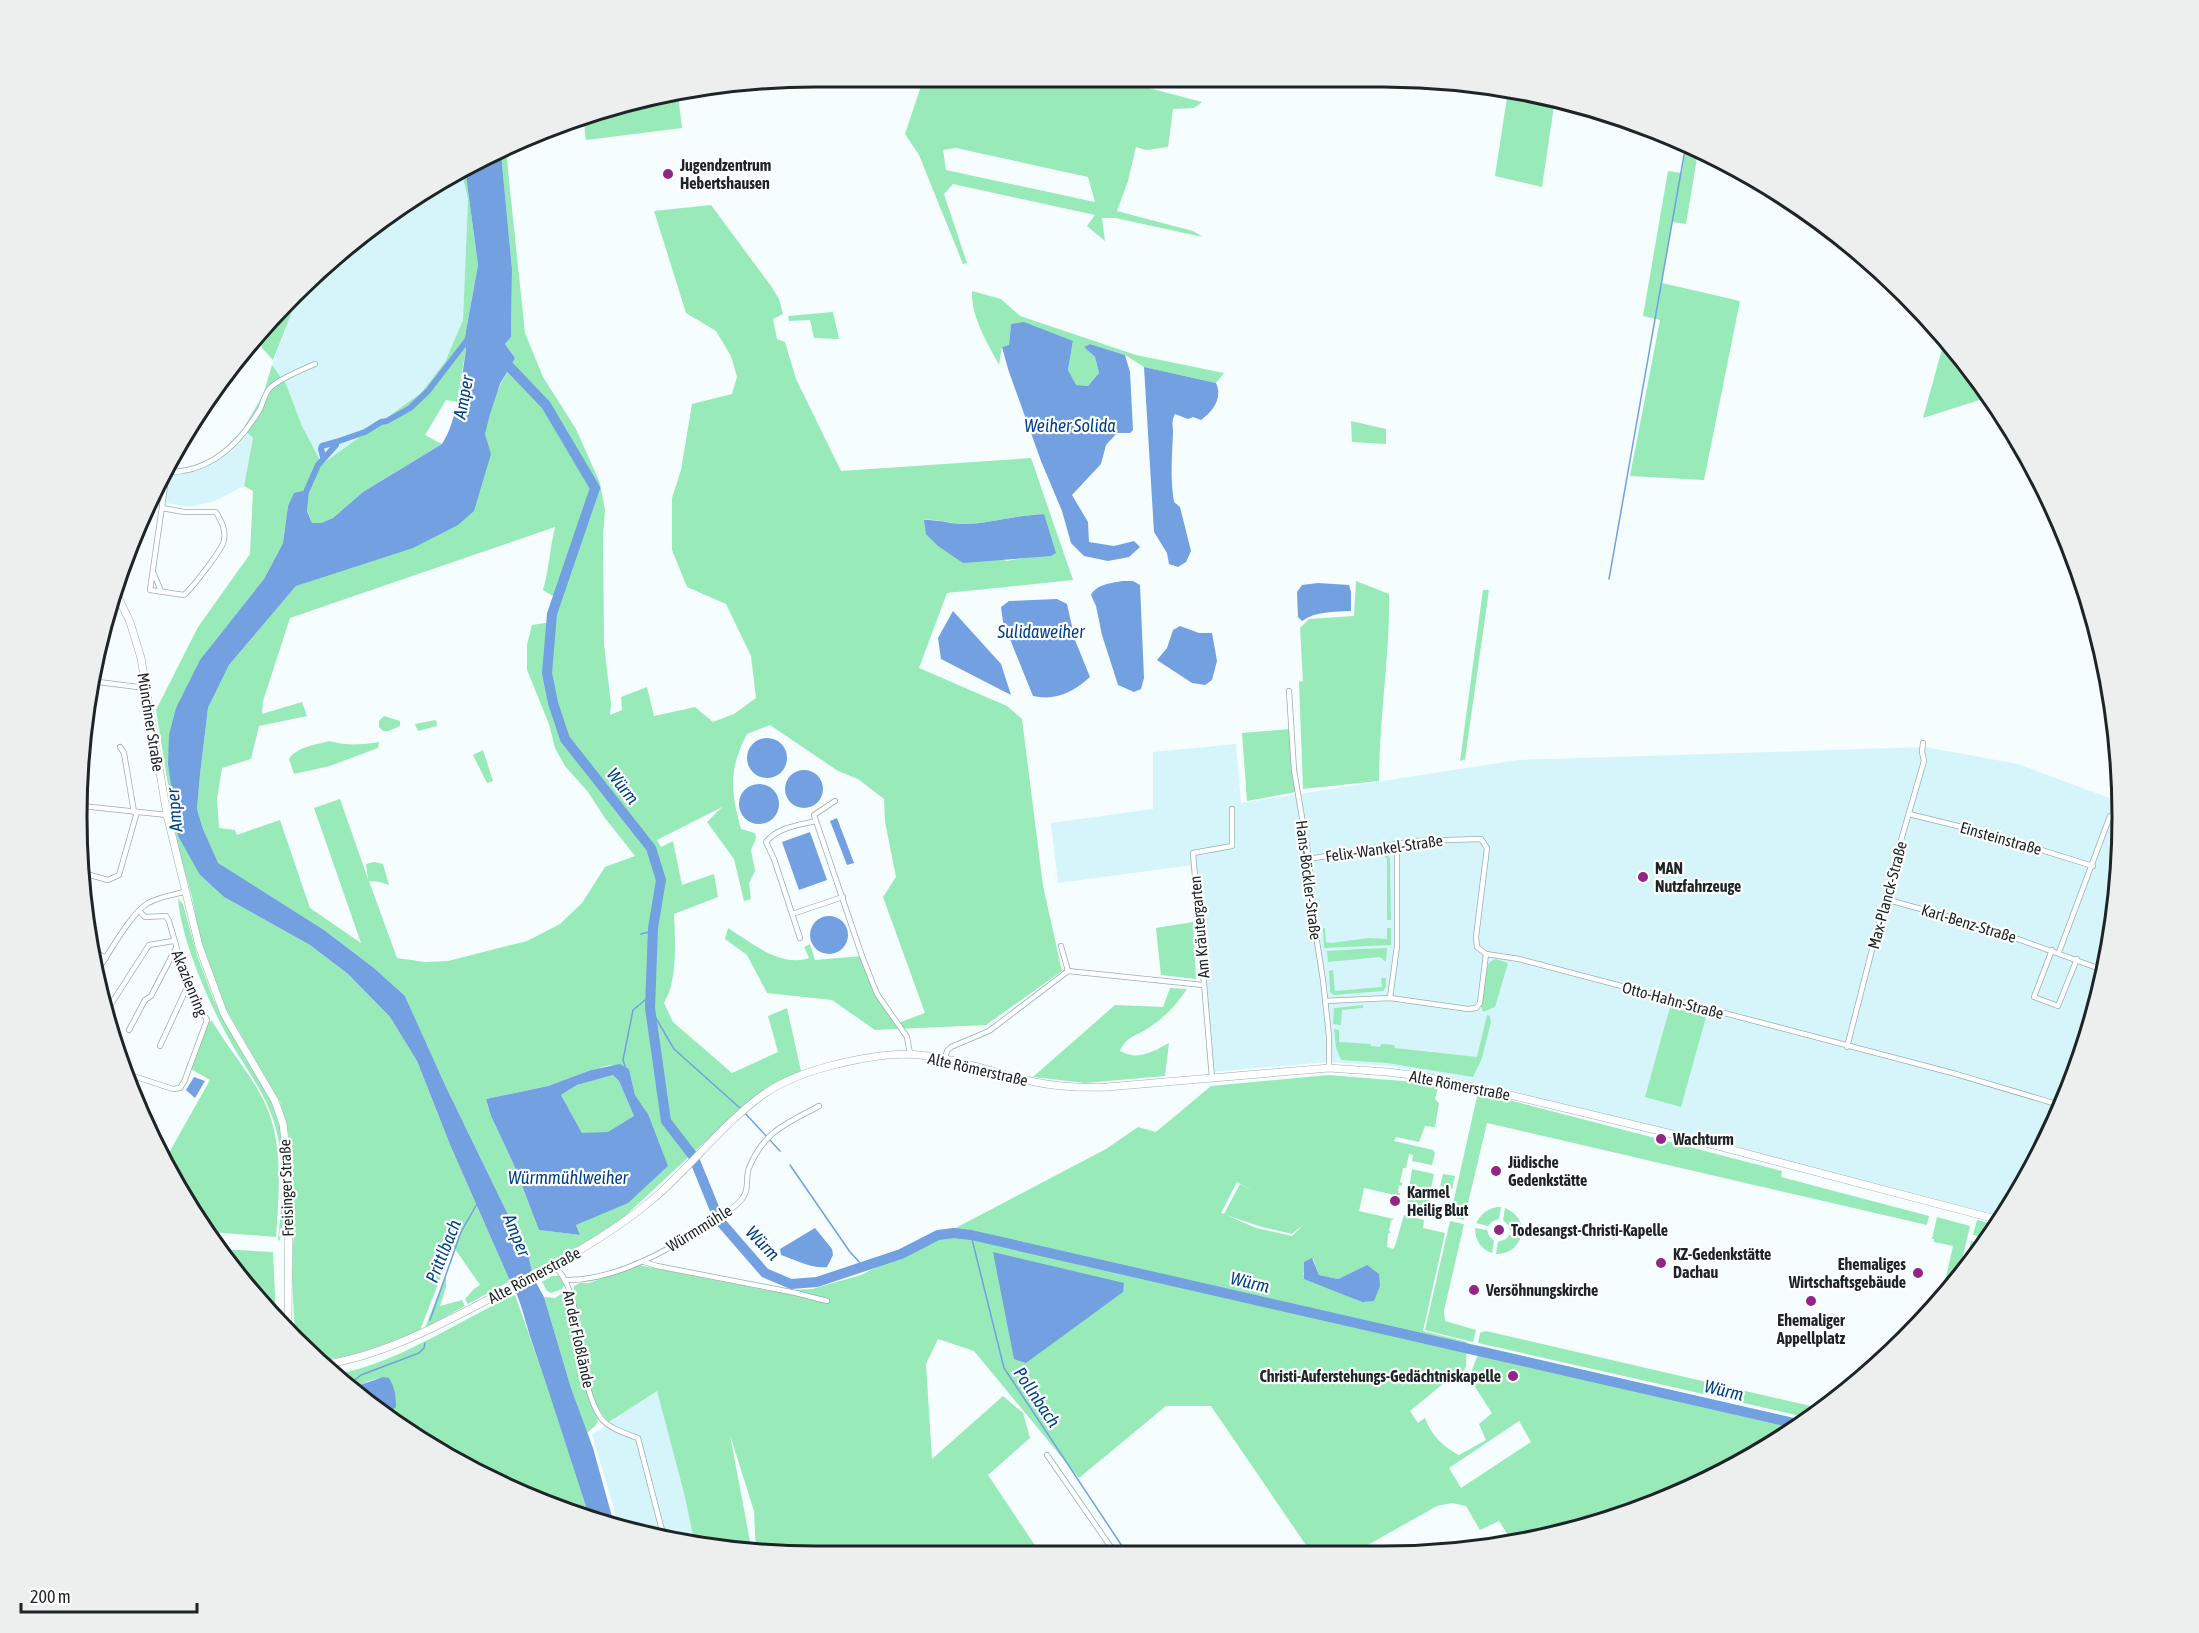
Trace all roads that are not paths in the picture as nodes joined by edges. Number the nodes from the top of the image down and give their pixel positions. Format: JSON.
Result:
{"nodes":[{"id":1,"x":315,"y":364,"type":"dead end"},
{"id":2,"x":174,"y":471,"type":"edge"},
{"id":3,"x":163,"y":491,"type":"edge"},
{"id":4,"x":162,"y":508,"type":"junction"},
{"id":5,"x":153,"y":572,"type":"junction"},
{"id":6,"x":161,"y":591,"type":"junction"},
{"id":7,"x":120,"y":601,"type":"edge"},
{"id":8,"x":100,"y":682,"type":"edge"},
{"id":9,"x":146,"y":688,"type":"junction"},
{"id":10,"x":1288,"y":691,"type":"dead end"},
{"id":11,"x":1923,"y":743,"type":"dead end"},
{"id":12,"x":120,"y":747,"type":"dead end"},
{"id":13,"x":835,"y":801,"type":"dead end"},
{"id":14,"x":87,"y":807,"type":"edge"},
{"id":15,"x":1232,"y":809,"type":"dead end"},
{"id":16,"x":135,"y":812,"type":"junction"},
{"id":17,"x":1909,"y":814,"type":"junction"},
{"id":18,"x":167,"y":815,"type":"junction"},
{"id":19,"x":2112,"y":815,"type":"edge"},
{"id":20,"x":816,"y":821,"type":"junction"},
{"id":21,"x":1398,"y":846,"type":"junction"},
{"id":22,"x":1309,"y":859,"type":"junction"},
{"id":23,"x":2092,"y":866,"type":"junction"},
{"id":24,"x":90,"y":875,"type":"edge"},
{"id":25,"x":184,"y":892,"type":"junction"},
{"id":26,"x":843,"y":897,"type":"junction"},
{"id":27,"x":1885,"y":899,"type":"junction"},
{"id":28,"x":139,"y":911,"type":"junction"},
{"id":29,"x":792,"y":914,"type":"junction"},
{"id":30,"x":800,"y":938,"type":"dead end"},
{"id":31,"x":173,"y":941,"type":"junction"},
{"id":32,"x":1061,"y":946,"type":"dead end"},
{"id":33,"x":176,"y":948,"type":"junction"},
{"id":34,"x":2052,"y":950,"type":"junction"},
{"id":35,"x":2059,"y":952,"type":"junction"},
{"id":36,"x":1486,"y":954,"type":"junction"},
{"id":37,"x":100,"y":955,"type":"edge"},
{"id":38,"x":106,"y":958,"type":"junction"},
{"id":39,"x":2077,"y":959,"type":"junction"},
{"id":40,"x":102,"y":964,"type":"edge"},
{"id":41,"x":2096,"y":967,"type":"edge"},
{"id":42,"x":1068,"y":972,"type":"junction"},
{"id":43,"x":189,"y":983,"type":"junction"},
{"id":44,"x":1203,"y":985,"type":"junction"},
{"id":45,"x":214,"y":991,"type":"joint"},
{"id":46,"x":1390,"y":998,"type":"junction"},
{"id":47,"x":1325,"y":1001,"type":"junction"},
{"id":48,"x":112,"y":1003,"type":"edge"},
{"id":49,"x":129,"y":1030,"type":"dead end"},
{"id":50,"x":160,"y":1046,"type":"dead end"},
{"id":51,"x":1847,"y":1047,"type":"junction"},
{"id":52,"x":910,"y":1054,"type":"junction"},
{"id":53,"x":945,"y":1059,"type":"junction"},
{"id":54,"x":1329,"y":1068,"type":"junction"},
{"id":55,"x":136,"y":1077,"type":"edge"},
{"id":56,"x":1212,"y":1078,"type":"junction"},
{"id":57,"x":2053,"y":1103,"type":"edge"},
{"id":58,"x":819,"y":1106,"type":"dead end"},
{"id":59,"x":1991,"y":1218,"type":"edge"},
{"id":60,"x":644,"y":1262,"type":"junction"},
{"id":61,"x":554,"y":1265,"type":"junction"},
{"id":62,"x":566,"y":1280,"type":"junction"},
{"id":63,"x":827,"y":1301,"type":"dead end"},
{"id":64,"x":288,"y":1318,"type":"edge"},
{"id":65,"x":333,"y":1362,"type":"edge"},
{"id":66,"x":1047,"y":1455,"type":"dead end"},
{"id":67,"x":662,"y":1529,"type":"edge"},
{"id":68,"x":1111,"y":1546,"type":"edge"}],
"edges":[{"from":1,"to":2,"type":"street"},
{"from":3,"to":4,"type":"street"},
{"from":4,"to":5,"type":"street"},
{"from":4,"to":6,"type":"street"},
{"from":5,"to":6,"type":"street"},
{"from":5,"to":6,"type":"street"},
{"from":7,"to":9,"type":"main road","name":"Münchner Straße"},
{"from":8,"to":9,"type":"street"},
{"from":9,"to":18,"type":"main road","name":"Münchner Straße"},
{"from":10,"to":22,"type":"street","name":"Hans-Böckler-Straße"},
{"from":11,"to":17,"type":"street","name":"Max-Planck-Straße"},
{"from":12,"to":16,"type":"street"},
{"from":13,"to":20,"type":"street"},
{"from":14,"to":16,"type":"street"},
{"from":15,"to":44,"type":"street","name":"Am Kräutergarten"},
{"from":16,"to":18,"type":"street"},
{"from":16,"to":24,"type":"street"},
{"from":17,"to":23,"type":"street","name":"Einsteinstraße"},
{"from":17,"to":27,"type":"street","name":"Max-Planck-Straße"},
{"from":18,"to":25,"type":"main road","name":"Münchner Straße"},
{"from":19,"to":23,"type":"street"},
{"from":20,"to":26,"type":"street","name":"Alte Römerstraße"},
{"from":20,"to":29,"type":"street"},
{"from":21,"to":22,"type":"street","name":"Felix-Wankel-Straße"},
{"from":21,"to":36,"type":"street","name":"Felix-Wankel-Straße"},
{"from":21,"to":46,"type":"street"},
{"from":22,"to":47,"type":"street","name":"Hans-Böckler-Straße"},
{"from":23,"to":35,"type":"street"},
{"from":25,"to":28,"type":"street"},
{"from":25,"to":45,"type":"main road","name":"Münchner Straße"},
{"from":26,"to":29,"type":"street"},
{"from":26,"to":52,"type":"street","name":"Alte Römerstraße"},
{"from":27,"to":34,"type":"street","name":"Karl-Benz-Straße"},
{"from":27,"to":51,"type":"street","name":"Max-Planck-Straße"},
{"from":28,"to":31,"type":"street","name":"Akazienring"},
{"from":28,"to":38,"type":"street"},
{"from":29,"to":30,"type":"street"},
{"from":31,"to":33,"type":"street","name":"Akazienring"},
{"from":31,"to":48,"type":"street"},
{"from":32,"to":42,"type":"street"},
{"from":33,"to":43,"type":"street","name":"Akazienring"},
{"from":33,"to":49,"type":"street"},
{"from":34,"to":35,"type":"street","name":"Karl-Benz-Straße"},
{"from":34,"to":39,"type":"street"},
{"from":35,"to":39,"type":"street","name":"Karl-Benz-Straße"},
{"from":36,"to":46,"type":"street"},
{"from":36,"to":51,"type":"street","name":"Otto-Hahn-Straße"},
{"from":37,"to":38,"type":"street"},
{"from":38,"to":40,"type":"street"},
{"from":39,"to":41,"type":"street","name":"Karl-Benz-Straße"},
{"from":42,"to":44,"type":"street"},
{"from":42,"to":53,"type":"street"},
{"from":43,"to":50,"type":"street"},
{"from":43,"to":55,"type":"street","name":"Akazienring"},
{"from":44,"to":56,"type":"street","name":"Am Kräutergarten"},
{"from":45,"to":64,"type":"main road","name":"Freisinger Straße"},
{"from":46,"to":47,"type":"street"},
{"from":47,"to":54,"type":"street","name":"Hans-Böckler-Straße"},
{"from":51,"to":57,"type":"street","name":"Otto-Hahn-Straße"},
{"from":52,"to":53,"type":"main road","name":"Alte Römerstraße"},
{"from":52,"to":61,"type":"main road","name":"Alte Römerstraße"},
{"from":53,"to":56,"type":"main road","name":"Alte Römerstraße"},
{"from":54,"to":56,"type":"main road","name":"Alte Römerstraße"},
{"from":54,"to":59,"type":"main road","name":"Alte Römerstraße"},
{"from":58,"to":60,"type":"street","name":"Würmmühle"},
{"from":60,"to":62,"type":"street","name":"Würmmühle"},
{"from":60,"to":63,"type":"street"},
{"from":61,"to":62,"type":"street","name":"An der Floßlände"},
{"from":61,"to":65,"type":"main road","name":"Alte Römerstraße"},
{"from":62,"to":67,"type":"street","name":"An der Floßlände"},
{"from":66,"to":68,"type":"street"}]}
